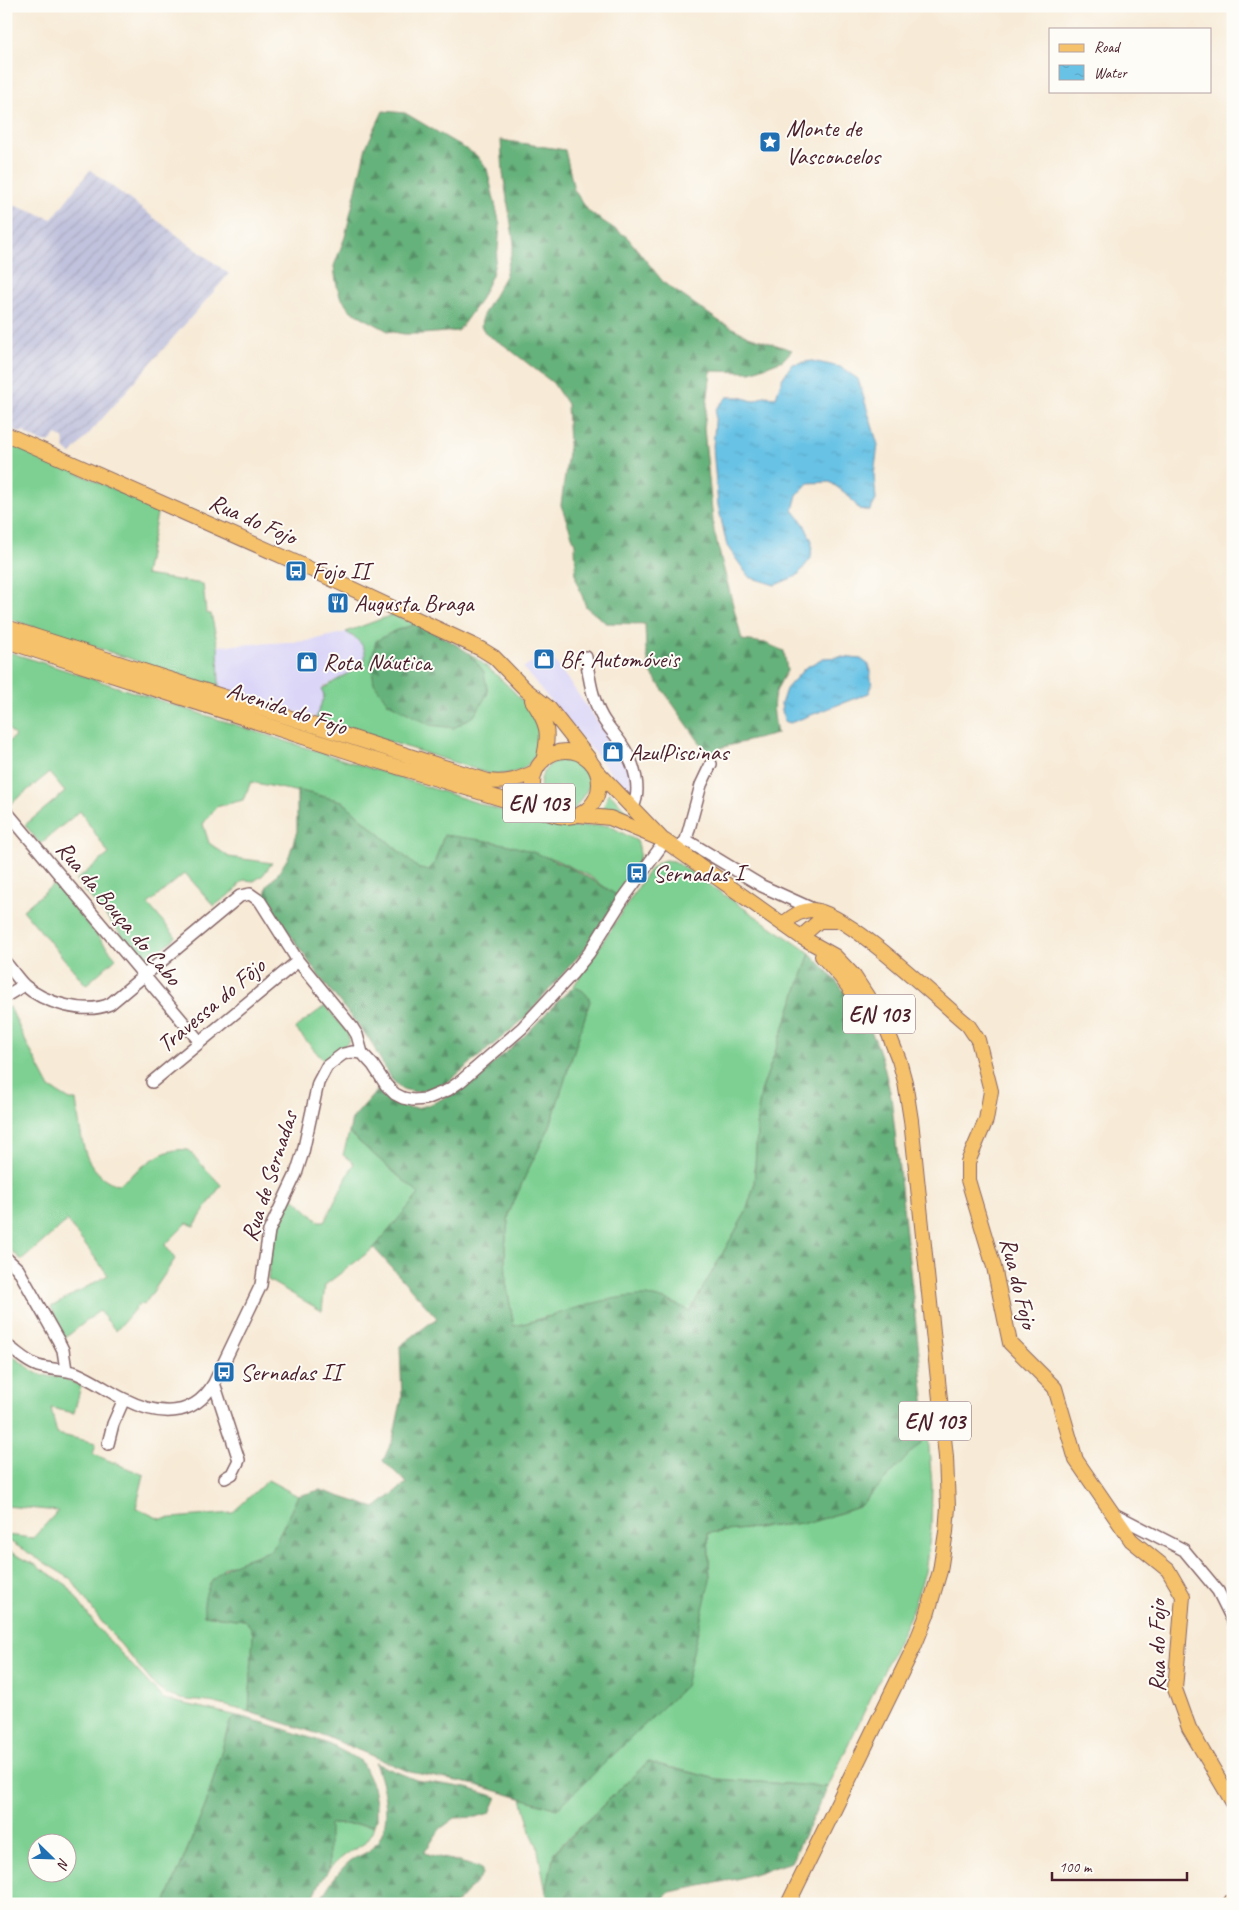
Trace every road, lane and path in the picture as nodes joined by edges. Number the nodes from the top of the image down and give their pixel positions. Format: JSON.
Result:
{"nodes":[{"id":1,"x":6,"y":434,"type":"edge"},
{"id":2,"x":6,"y":627,"type":"edge"},
{"id":3,"x":6,"y":642,"type":"edge"},
{"id":4,"x":586,"y":657,"type":"dead end"},
{"id":5,"x":525,"y":689,"type":"junction"},
{"id":6,"x":712,"y":764,"type":"dead end"},
{"id":7,"x":539,"y":766,"type":"junction"},
{"id":8,"x":593,"y":766,"type":"junction"},
{"id":9,"x":633,"y":807,"type":"junction"},
{"id":10,"x":6,"y":811,"type":"edge"},
{"id":11,"x":554,"y":815,"type":"junction"},
{"id":12,"x":579,"y":815,"type":"junction"},
{"id":13,"x":665,"y":841,"type":"junction"},
{"id":14,"x":682,"y":845,"type":"junction"},
{"id":15,"x":815,"y":910,"type":"junction"},
{"id":16,"x":840,"y":921,"type":"junction"},
{"id":17,"x":783,"y":924,"type":"junction"},
{"id":18,"x":801,"y":937,"type":"junction"},
{"id":19,"x":298,"y":961,"type":"junction"},
{"id":20,"x":6,"y":963,"type":"edge"},
{"id":21,"x":144,"y":976,"type":"junction"},
{"id":22,"x":24,"y":985,"type":"junction"},
{"id":23,"x":6,"y":996,"type":"edge"},
{"id":24,"x":200,"y":1042,"type":"junction"},
{"id":25,"x":362,"y":1054,"type":"junction"},
{"id":26,"x":152,"y":1082,"type":"dead end"},
{"id":27,"x":6,"y":1258,"type":"edge"},
{"id":28,"x":6,"y":1345,"type":"edge"},
{"id":29,"x":66,"y":1370,"type":"junction"},
{"id":30,"x":214,"y":1383,"type":"junction"},
{"id":31,"x":124,"y":1399,"type":"junction"},
{"id":32,"x":108,"y":1444,"type":"dead end"},
{"id":33,"x":225,"y":1478,"type":"dead end"},
{"id":34,"x":1114,"y":1514,"type":"junction"},
{"id":35,"x":1233,"y":1621,"type":"edge"},
{"id":36,"x":1233,"y":1803,"type":"edge"},
{"id":37,"x":1233,"y":1899,"type":"edge"},
{"id":38,"x":780,"y":1904,"type":"edge"},
{"id":39,"x":788,"y":1904,"type":"edge"},
{"id":40,"x":1229,"y":1904,"type":"edge"}],
"edges":[{"from":1,"to":5,"type":"main road","name":"Rua do Fojo","number":"EN 103"},
{"from":2,"to":7,"type":"main road","name":"Avenida do Fojo"},
{"from":3,"to":11,"type":"main road","name":"Avenida do Fojo"},
{"from":4,"to":9,"type":"street"},
{"from":5,"to":7,"type":"main road","name":"Rua do Fojo","number":"EN 103"},
{"from":5,"to":8,"type":"main road","name":"Rua do Fojo","number":"EN 103"},
{"from":6,"to":14,"type":"street"},
{"from":7,"to":8,"type":"main road","name":"Avenida do Fojo","number":"EN 103"},
{"from":7,"to":11,"type":"main road","number":"EN 103"},
{"from":8,"to":9,"type":"main road","number":"EN 103"},
{"from":8,"to":12,"type":"main road","number":"EN 103"},
{"from":9,"to":13,"type":"main road","number":"EN 103"},
{"from":10,"to":21,"type":"street","name":"Rua da Bouça do Cabo"},
{"from":11,"to":12,"type":"main road","name":"Avenida do Fojo","number":"EN 103"},
{"from":12,"to":13,"type":"main road","number":"EN 103"},
{"from":13,"to":14,"type":"main road","number":"EN 103"},
{"from":13,"to":25,"type":"street"},
{"from":14,"to":15,"type":"street"},
{"from":14,"to":17,"type":"main road","number":"EN 103"},
{"from":15,"to":16,"type":"main road","name":"Rua do Fojo"},
{"from":15,"to":17,"type":"main road"},
{"from":16,"to":18,"type":"main road"},
{"from":16,"to":34,"type":"main road","name":"Rua do Fojo"},
{"from":17,"to":18,"type":"main road","number":"EN 103"},
{"from":18,"to":38,"type":"main road","number":"EN 103"},
{"from":18,"to":39,"type":"main road","number":"EN 103"},
{"from":19,"to":21,"type":"street"},
{"from":19,"to":24,"type":"street","name":"Travessa do Fôjo"},
{"from":19,"to":25,"type":"street"},
{"from":20,"to":22,"type":"street"},
{"from":21,"to":22,"type":"street"},
{"from":21,"to":24,"type":"street","name":"Rua da Bouça do Cabo"},
{"from":22,"to":23,"type":"street"},
{"from":24,"to":26,"type":"street","name":"Travessa do Fôjo"},
{"from":25,"to":30,"type":"street","name":"Rua de Sernadas"},
{"from":27,"to":29,"type":"street"},
{"from":28,"to":29,"type":"street","name":"Rua de Sernadas"},
{"from":29,"to":31,"type":"street","name":"Rua de Sernadas"},
{"from":30,"to":31,"type":"street","name":"Rua de Sernadas"},
{"from":30,"to":33,"type":"street"},
{"from":31,"to":32,"type":"street"},
{"from":34,"to":35,"type":"street"},
{"from":34,"to":36,"type":"main road","name":"Rua do Fojo"},
{"from":37,"to":40,"type":"main road"}]}
